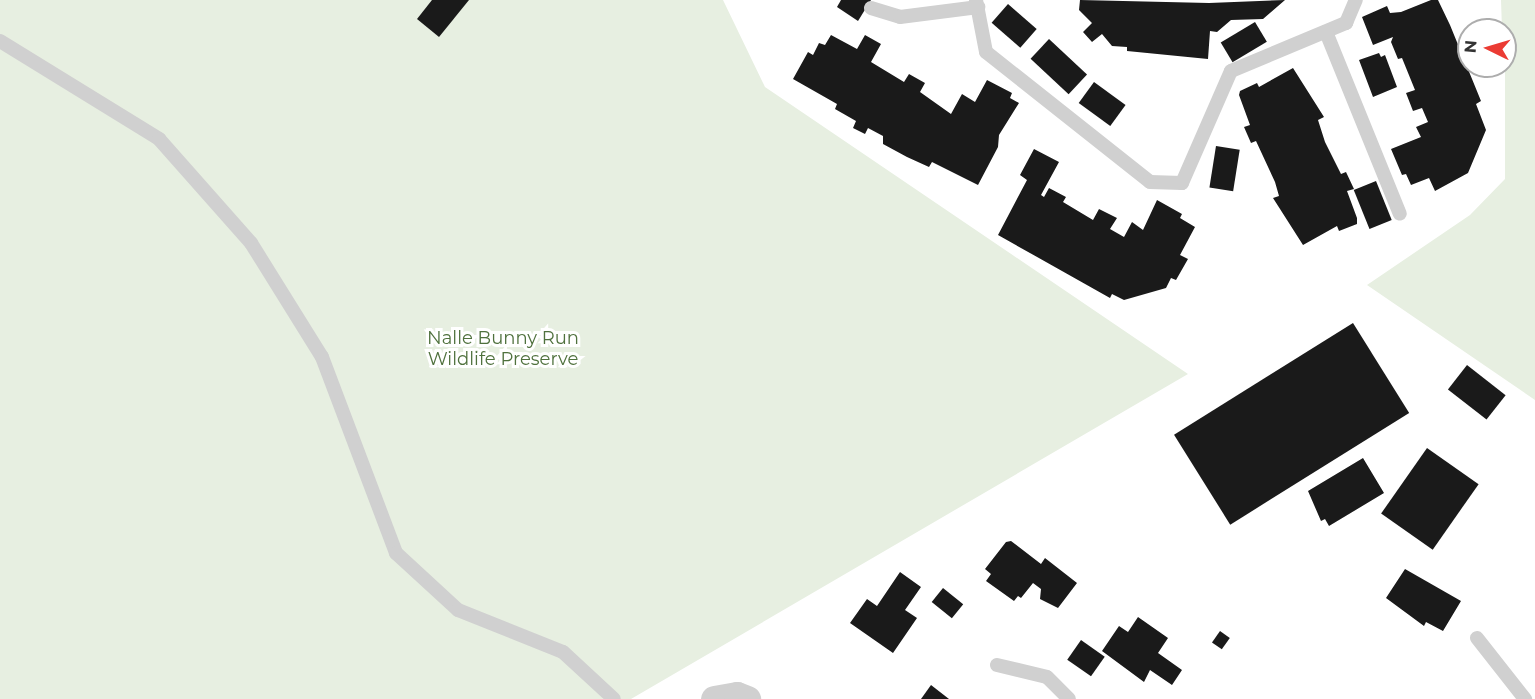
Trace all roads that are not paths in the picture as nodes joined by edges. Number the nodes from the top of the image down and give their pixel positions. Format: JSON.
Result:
{"nodes":[{"id":1,"x":1356,"y":0,"type":"edge"},
{"id":2,"x":977,"y":3,"type":"edge"},
{"id":3,"x":871,"y":9,"type":"dead end"},
{"id":4,"x":1326,"y":32,"type":"junction"},
{"id":5,"x":0,"y":41,"type":"edge"},
{"id":6,"x":1400,"y":214,"type":"dead end"},
{"id":7,"x":1478,"y":638,"type":"dead end"},
{"id":8,"x":997,"y":665,"type":"dead end"},
{"id":9,"x":614,"y":699,"type":"edge"},
{"id":10,"x":714,"y":699,"type":"edge"},
{"id":11,"x":747,"y":699,"type":"edge"},
{"id":12,"x":1069,"y":699,"type":"edge"},
{"id":13,"x":1525,"y":699,"type":"edge"}],
"edges":[{"from":1,"to":4,"type":"lane"},
{"from":2,"to":3,"type":"lane"},
{"from":2,"to":4,"type":"lane"},
{"from":4,"to":6,"type":"lane"},
{"from":5,"to":9,"type":"lane"},
{"from":7,"to":13,"type":"lane"},
{"from":8,"to":12,"type":"lane"},
{"from":10,"to":11,"type":"street"}]}
